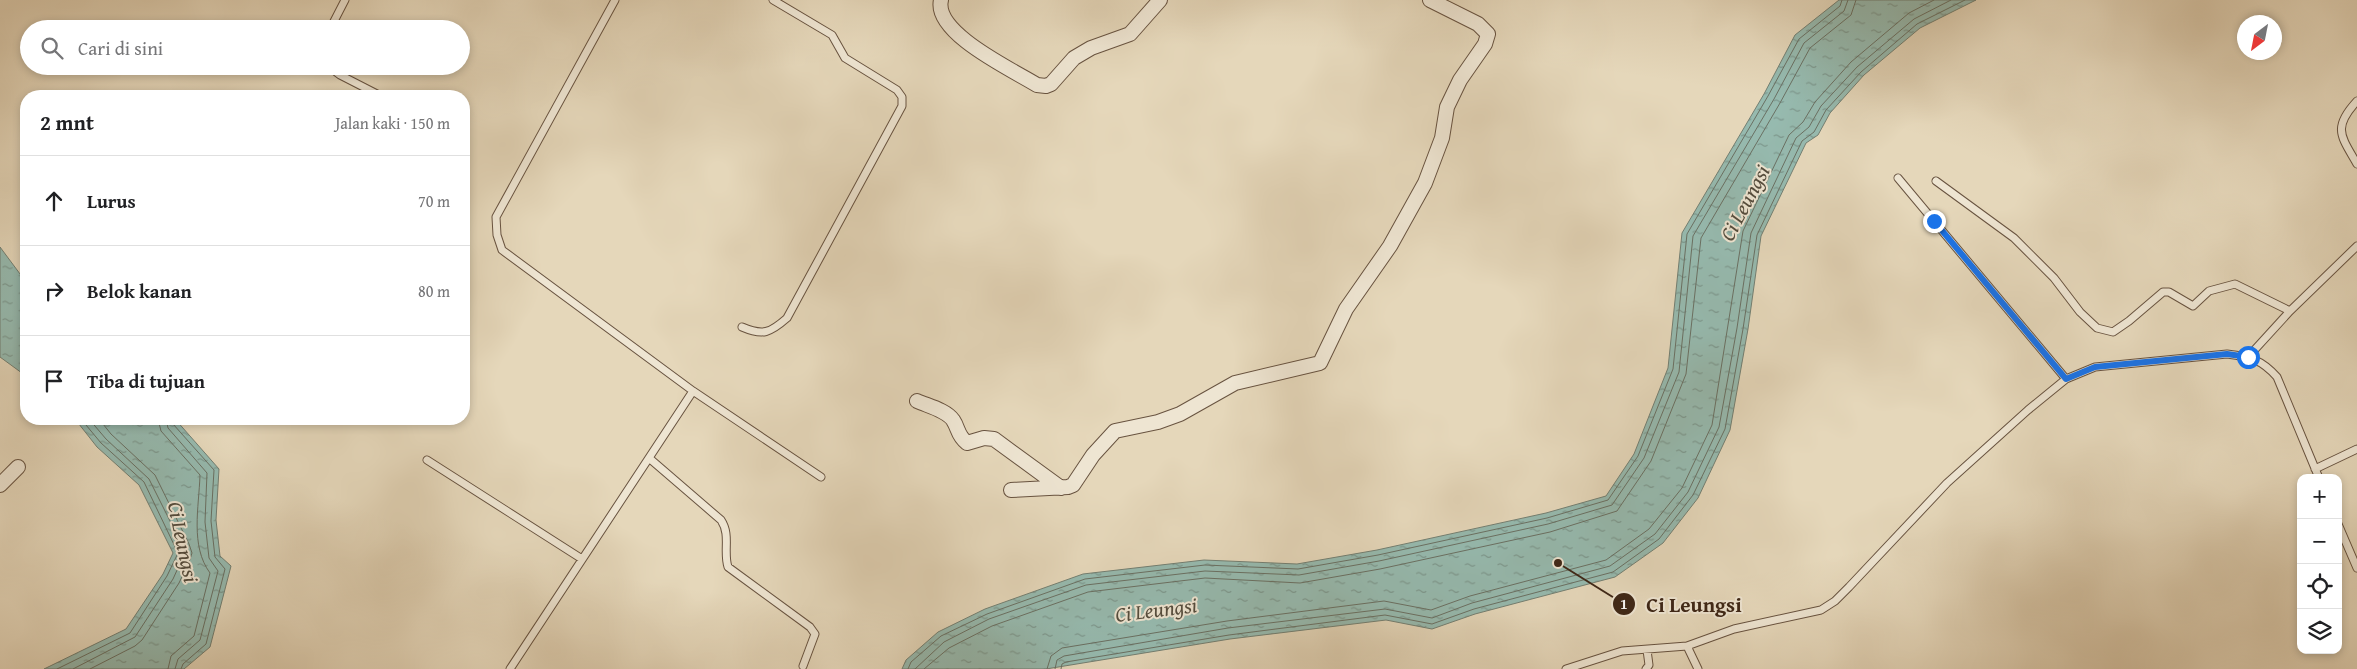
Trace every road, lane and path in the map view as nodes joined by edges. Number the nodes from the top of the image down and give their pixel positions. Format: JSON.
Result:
{"nodes":[{"id":1,"x":345,"y":0,"type":"edge"},
{"id":2,"x":615,"y":0,"type":"edge"},
{"id":3,"x":773,"y":0,"type":"edge"},
{"id":4,"x":941,"y":0,"type":"edge"},
{"id":5,"x":1160,"y":0,"type":"edge"},
{"id":6,"x":1430,"y":0,"type":"edge"},
{"id":7,"x":335,"y":20,"type":"edge"},
{"id":8,"x":340,"y":75,"type":"edge"},
{"id":9,"x":369,"y":90,"type":"edge"},
{"id":10,"x":2357,"y":101,"type":"edge"},
{"id":11,"x":2357,"y":164,"type":"edge"},
{"id":12,"x":1898,"y":178,"type":"dead end"},
{"id":13,"x":1936,"y":181,"type":"dead end"},
{"id":14,"x":2357,"y":246,"type":"edge"},
{"id":15,"x":2290,"y":311,"type":"junction"},
{"id":16,"x":742,"y":327,"type":"dead end"},
{"id":17,"x":2248,"y":357,"type":"junction"},
{"id":18,"x":2066,"y":379,"type":"junction"},
{"id":19,"x":693,"y":391,"type":"junction"},
{"id":20,"x":918,"y":401,"type":"dead end"},
{"id":21,"x":2357,"y":449,"type":"edge"},
{"id":22,"x":649,"y":458,"type":"junction"},
{"id":23,"x":427,"y":460,"type":"dead end"},
{"id":24,"x":18,"y":467,"type":"dead end"},
{"id":25,"x":2315,"y":469,"type":"junction"},
{"id":26,"x":2317,"y":474,"type":"edge"},
{"id":27,"x":821,"y":477,"type":"dead end"},
{"id":28,"x":0,"y":485,"type":"edge"},
{"id":29,"x":1061,"y":488,"type":"junction"},
{"id":30,"x":1012,"y":490,"type":"dead end"},
{"id":31,"x":2342,"y":533,"type":"edge"},
{"id":32,"x":582,"y":558,"type":"junction"},
{"id":33,"x":2357,"y":568,"type":"edge"},
{"id":34,"x":1687,"y":646,"type":"junction"},
{"id":35,"x":1647,"y":650,"type":"junction"},
{"id":36,"x":803,"y":666,"type":"dead end"},
{"id":37,"x":510,"y":669,"type":"edge"},
{"id":38,"x":1566,"y":669,"type":"edge"},
{"id":39,"x":1646,"y":669,"type":"edge"},
{"id":40,"x":1698,"y":669,"type":"edge"}],
"edges":[{"from":1,"to":7,"type":"lane"},
{"from":2,"to":19,"type":"lane"},
{"from":3,"to":16,"type":"lane"},
{"from":4,"to":5,"type":"street"},
{"from":6,"to":29,"type":"street"},
{"from":8,"to":9,"type":"lane"},
{"from":10,"to":11,"type":"lane"},
{"from":12,"to":18,"type":"lane"},
{"from":13,"to":15,"type":"lane"},
{"from":14,"to":15,"type":"lane"},
{"from":15,"to":17,"type":"lane"},
{"from":17,"to":18,"type":"lane"},
{"from":17,"to":25,"type":"lane"},
{"from":18,"to":34,"type":"lane"},
{"from":19,"to":22,"type":"lane"},
{"from":19,"to":27,"type":"lane"},
{"from":20,"to":29,"type":"street"},
{"from":21,"to":25,"type":"lane"},
{"from":22,"to":32,"type":"lane"},
{"from":22,"to":36,"type":"lane"},
{"from":23,"to":32,"type":"lane"},
{"from":24,"to":28,"type":"street"},
{"from":25,"to":26,"type":"lane"},
{"from":29,"to":30,"type":"street"},
{"from":31,"to":33,"type":"lane"},
{"from":32,"to":37,"type":"lane"},
{"from":34,"to":35,"type":"lane"},
{"from":34,"to":40,"type":"lane"},
{"from":35,"to":38,"type":"lane"},
{"from":35,"to":39,"type":"lane"}]}
